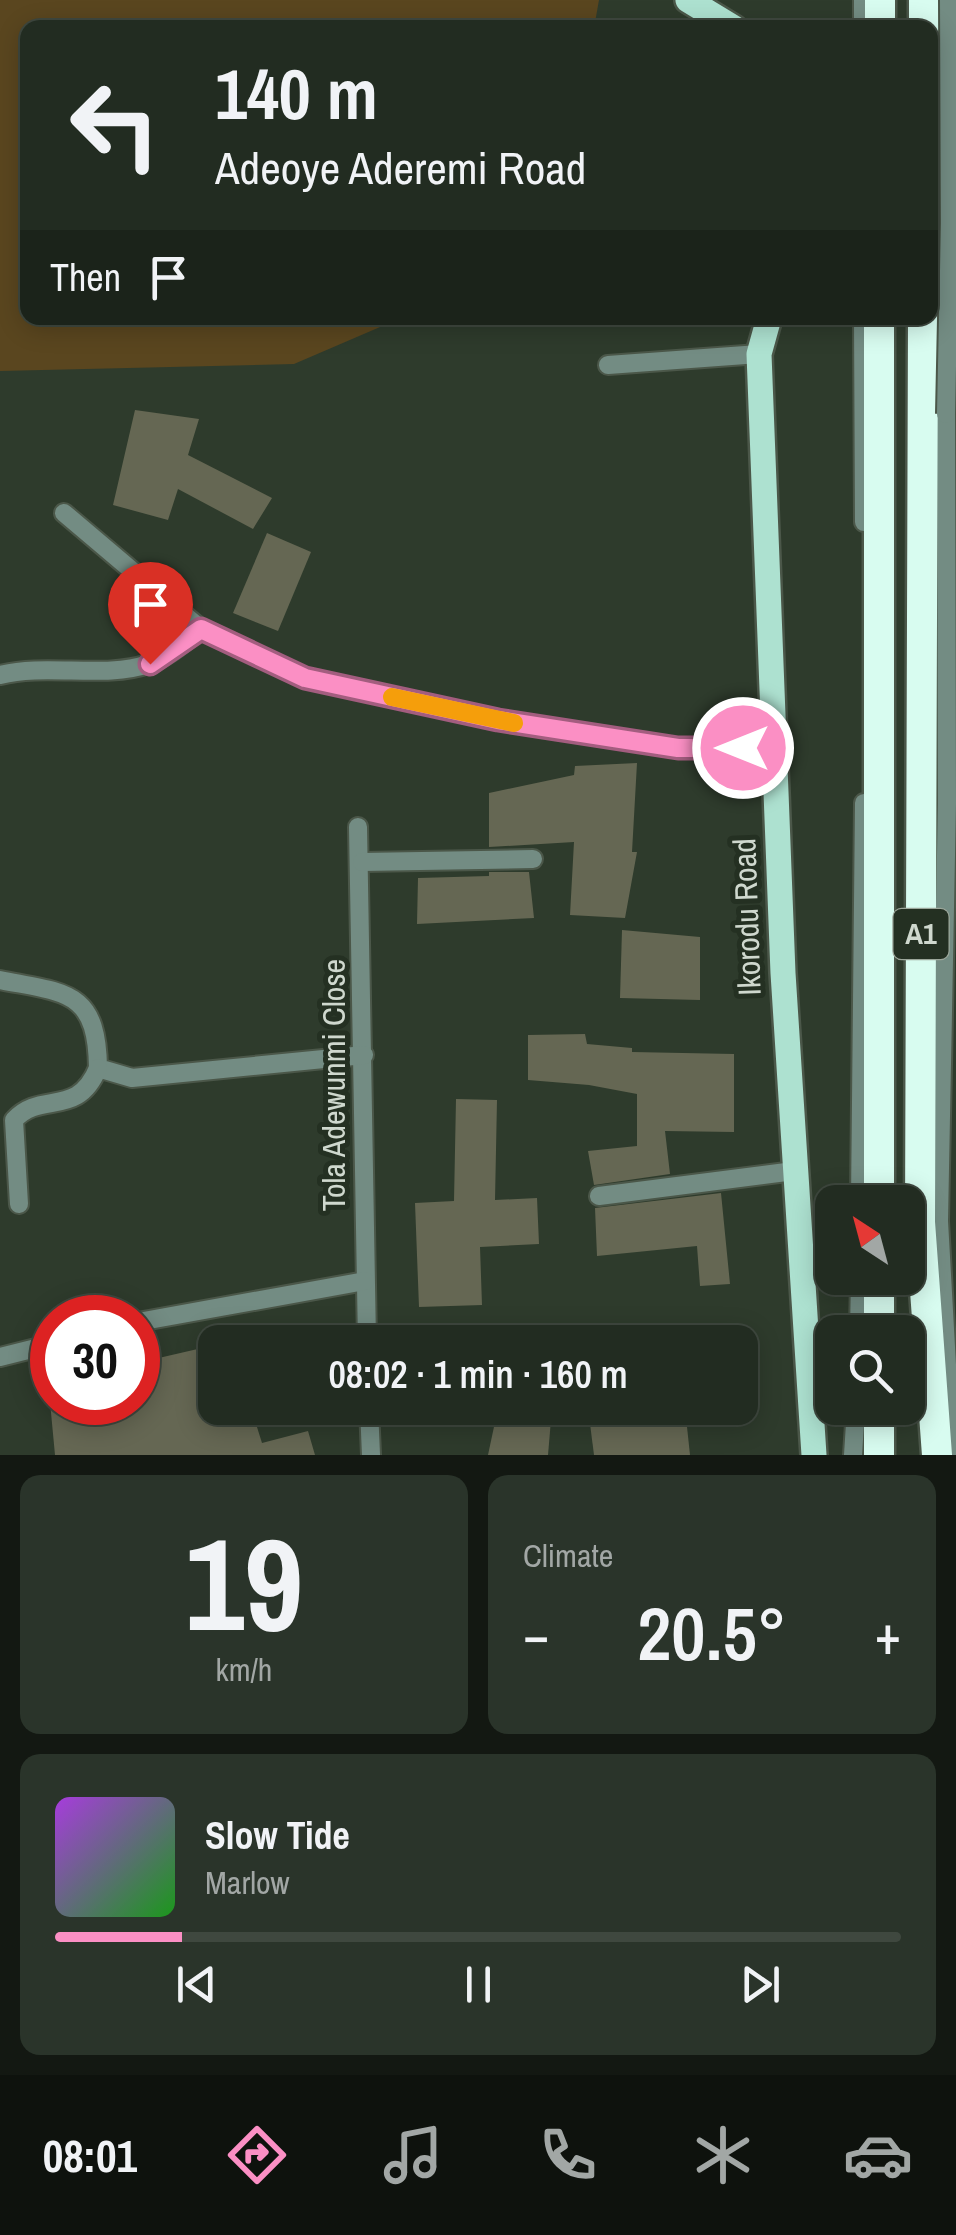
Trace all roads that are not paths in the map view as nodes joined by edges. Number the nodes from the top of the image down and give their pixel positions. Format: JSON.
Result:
{"nodes":[{"id":1,"x":685,"y":0,"type":"edge"},
{"id":2,"x":949,"y":0,"type":"edge"},
{"id":3,"x":720,"y":20,"type":"edge"},
{"id":4,"x":946,"y":222,"type":"edge"},
{"id":5,"x":865,"y":325,"type":"edge"},
{"id":6,"x":879,"y":325,"type":"edge"},
{"id":7,"x":924,"y":325,"type":"edge"},
{"id":8,"x":758,"y":338,"type":"edge"},
{"id":9,"x":608,"y":365,"type":"dead end"},
{"id":10,"x":935,"y":413,"type":"junction"},
{"id":11,"x":872,"y":429,"type":"junction"},
{"id":12,"x":64,"y":513,"type":"dead end"},
{"id":13,"x":201,"y":629,"type":"junction"},
{"id":14,"x":0,"y":676,"type":"edge"},
{"id":15,"x":776,"y":748,"type":"junction"},
{"id":16,"x":358,"y":827,"type":"dead end"},
{"id":17,"x":533,"y":860,"type":"dead end"},
{"id":18,"x":362,"y":862,"type":"junction"},
{"id":19,"x":0,"y":980,"type":"edge"},
{"id":20,"x":364,"y":1055,"type":"junction"},
{"id":21,"x":98,"y":1068,"type":"junction"},
{"id":22,"x":794,"y":1171,"type":"junction"},
{"id":23,"x":860,"y":1185,"type":"edge"},
{"id":24,"x":879,"y":1185,"type":"edge"},
{"id":25,"x":600,"y":1196,"type":"dead end"},
{"id":26,"x":19,"y":1204,"type":"dead end"},
{"id":27,"x":365,"y":1281,"type":"junction"},
{"id":28,"x":160,"y":1318,"type":"edge"},
{"id":29,"x":366,"y":1325,"type":"edge"},
{"id":30,"x":30,"y":1350,"type":"edge"},
{"id":31,"x":0,"y":1357,"type":"edge"},
{"id":32,"x":370,"y":1425,"type":"edge"},
{"id":33,"x":865,"y":1425,"type":"edge"},
{"id":34,"x":871,"y":1425,"type":"edge"},
{"id":35,"x":874,"y":1425,"type":"edge"},
{"id":36,"x":371,"y":1455,"type":"edge"},
{"id":37,"x":814,"y":1455,"type":"edge"},
{"id":38,"x":853,"y":1455,"type":"edge"},
{"id":39,"x":870,"y":1455,"type":"edge"},
{"id":40,"x":879,"y":1455,"type":"edge"},
{"id":41,"x":937,"y":1455,"type":"edge"},
{"id":42,"x":952,"y":1455,"type":"edge"}],
"edges":[{"from":1,"to":3,"type":"main road"},
{"from":2,"to":4,"type":"street","bridge":true},
{"from":4,"to":10,"type":"street","bridge":true},
{"from":5,"to":11,"type":"street"},
{"from":6,"to":11,"type":"highway","number":"A1"},
{"from":7,"to":10,"type":"highway","number":"A1"},
{"from":8,"to":9,"type":"street"},
{"from":8,"to":15,"type":"main road","name":"Ikorodu Road"},
{"from":10,"to":41,"type":"highway","number":"A1"},
{"from":10,"to":42,"type":"street"},
{"from":11,"to":23,"type":"street"},
{"from":11,"to":24,"type":"highway","number":"A1"},
{"from":12,"to":13,"type":"street"},
{"from":13,"to":14,"type":"street"},
{"from":13,"to":15,"type":"street"},
{"from":15,"to":22,"type":"main road","name":"Ikorodu Road"},
{"from":16,"to":18,"type":"street","name":"Tola Adewunmi Close"},
{"from":17,"to":18,"type":"street"},
{"from":18,"to":20,"type":"street","name":"Tola Adewunmi Close"},
{"from":19,"to":21,"type":"street"},
{"from":20,"to":21,"type":"street"},
{"from":20,"to":27,"type":"street","name":"Tola Adewunmi Close"},
{"from":21,"to":26,"type":"street"},
{"from":22,"to":25,"type":"street"},
{"from":22,"to":37,"type":"main road","name":"Ikorodu Road"},
{"from":27,"to":28,"type":"street"},
{"from":27,"to":29,"type":"street","name":"Tola Adewunmi Close"},
{"from":30,"to":31,"type":"street"},
{"from":32,"to":36,"type":"street"},
{"from":33,"to":38,"type":"street"},
{"from":34,"to":39,"type":"highway"},
{"from":35,"to":40,"type":"highway"}]}
